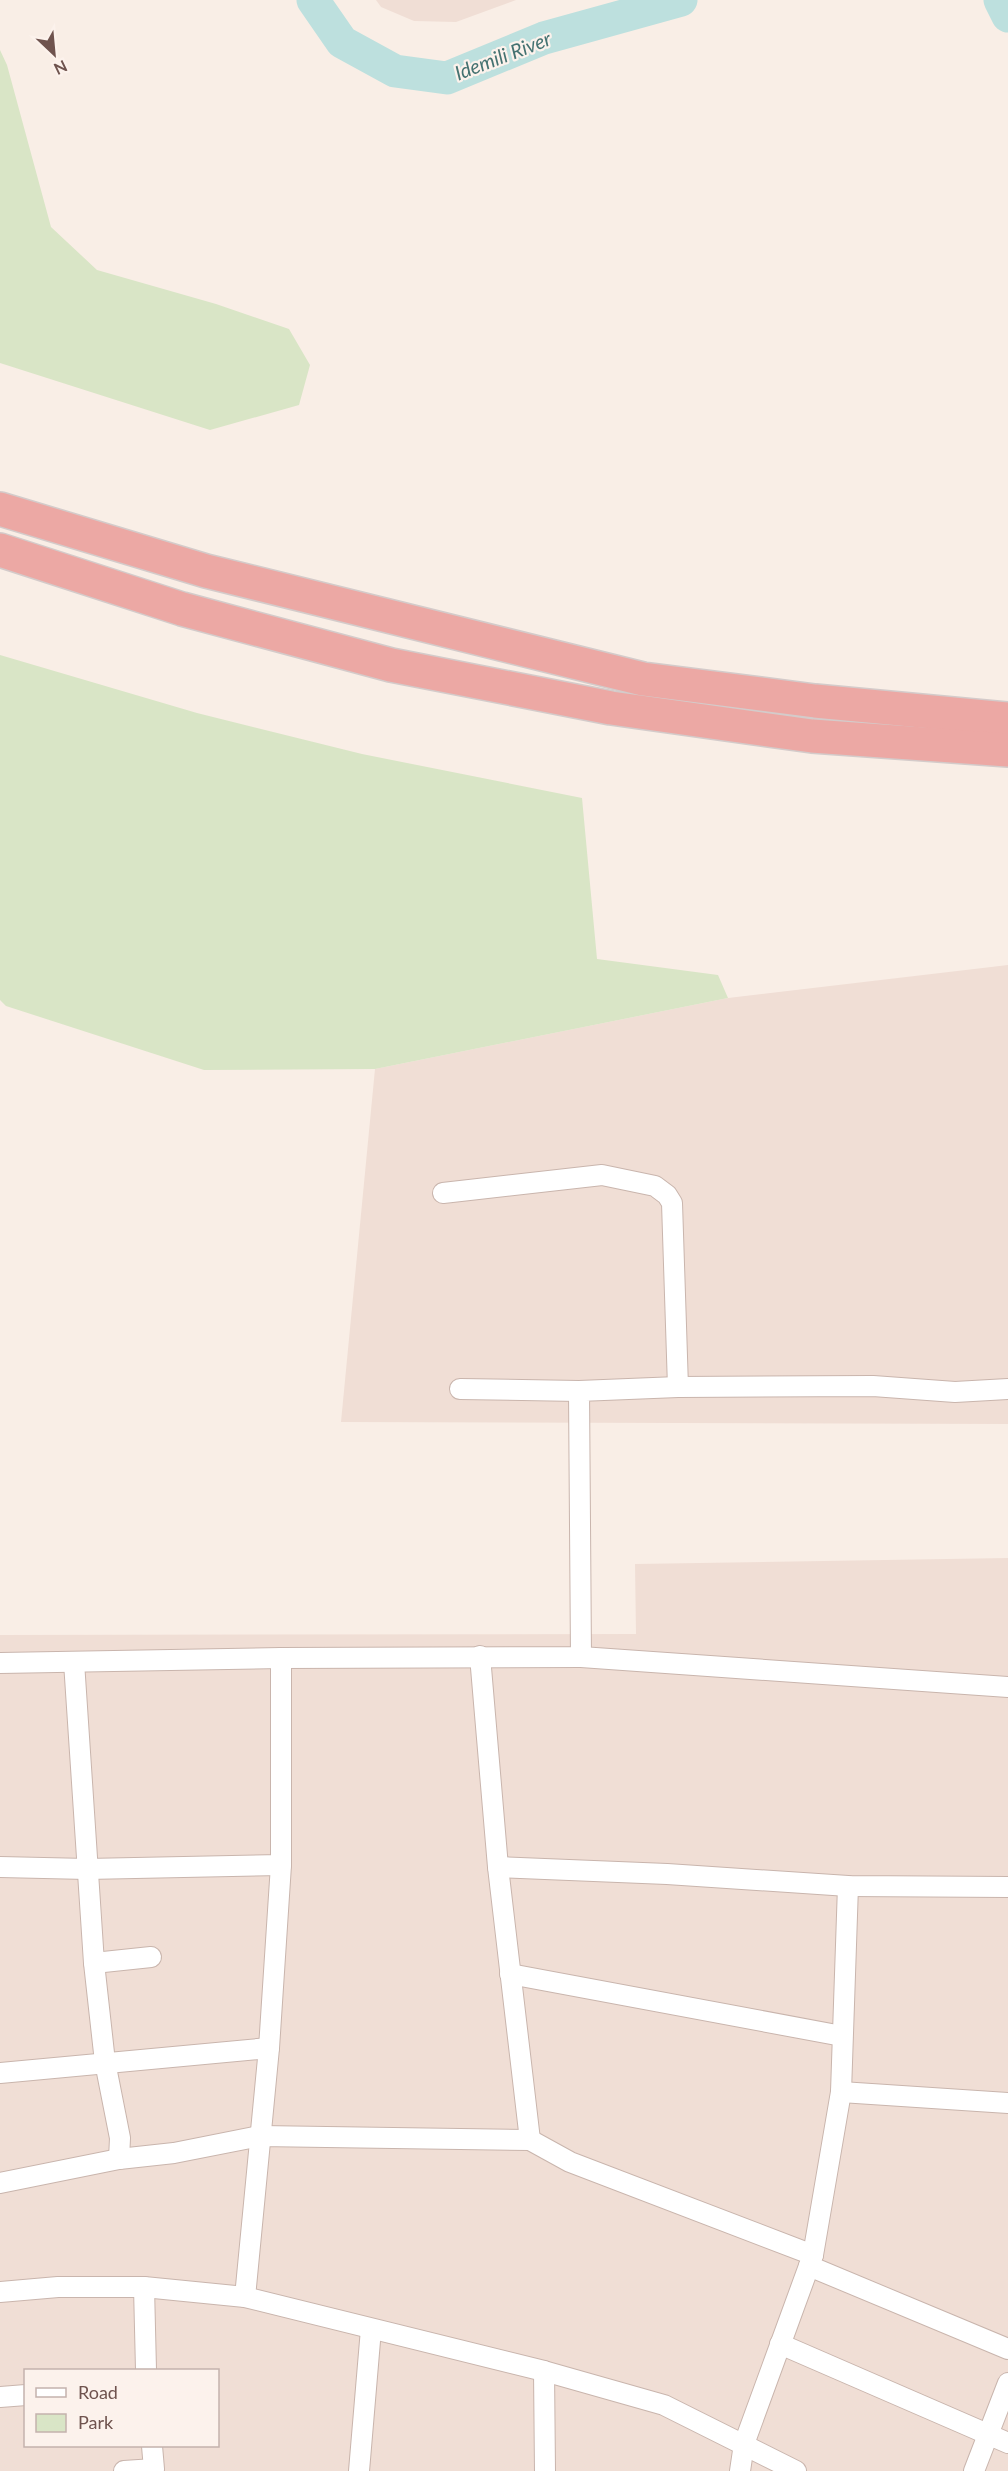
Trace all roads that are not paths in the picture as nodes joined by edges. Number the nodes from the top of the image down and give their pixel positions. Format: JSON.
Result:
{"nodes":[{"id":1,"x":0,"y":509,"type":"edge"},
{"id":2,"x":0,"y":550,"type":"edge"},
{"id":3,"x":1008,"y":719,"type":"edge"},
{"id":4,"x":1008,"y":750,"type":"edge"},
{"id":5,"x":443,"y":1192,"type":"dead end"},
{"id":6,"x":678,"y":1387,"type":"junction"},
{"id":7,"x":460,"y":1389,"type":"dead end"},
{"id":8,"x":1008,"y":1389,"type":"edge"},
{"id":9,"x":579,"y":1391,"type":"junction"},
{"id":10,"x":480,"y":1656,"type":"junction"},
{"id":11,"x":581,"y":1657,"type":"junction"},
{"id":12,"x":281,"y":1658,"type":"junction"},
{"id":13,"x":74,"y":1662,"type":"junction"},
{"id":14,"x":0,"y":1663,"type":"edge"},
{"id":15,"x":1008,"y":1687,"type":"edge"},
{"id":16,"x":281,"y":1865,"type":"junction"},
{"id":17,"x":0,"y":1867,"type":"edge"},
{"id":18,"x":498,"y":1867,"type":"junction"},
{"id":19,"x":87,"y":1869,"type":"junction"},
{"id":20,"x":848,"y":1886,"type":"junction"},
{"id":21,"x":1008,"y":1887,"type":"edge"},
{"id":22,"x":151,"y":1958,"type":"dead end"},
{"id":23,"x":94,"y":1963,"type":"junction"},
{"id":24,"x":510,"y":1974,"type":"junction"},
{"id":25,"x":842,"y":2036,"type":"junction"},
{"id":26,"x":269,"y":2048,"type":"junction"},
{"id":27,"x":105,"y":2062,"type":"junction"},
{"id":28,"x":0,"y":2073,"type":"edge"},
{"id":29,"x":841,"y":2092,"type":"junction"},
{"id":30,"x":1008,"y":2103,"type":"edge"},
{"id":31,"x":260,"y":2136,"type":"junction"},
{"id":32,"x":530,"y":2140,"type":"junction"},
{"id":33,"x":119,"y":2159,"type":"junction"},
{"id":34,"x":0,"y":2183,"type":"edge"},
{"id":35,"x":811,"y":2261,"type":"junction"},
{"id":36,"x":144,"y":2287,"type":"junction"},
{"id":37,"x":0,"y":2292,"type":"edge"},
{"id":38,"x":244,"y":2297,"type":"junction"},
{"id":39,"x":371,"y":2329,"type":"junction"},
{"id":40,"x":780,"y":2344,"type":"junction"},
{"id":41,"x":1008,"y":2349,"type":"edge"},
{"id":42,"x":146,"y":2369,"type":"edge"},
{"id":43,"x":544,"y":2371,"type":"junction"},
{"id":44,"x":1008,"y":2382,"type":"edge"},
{"id":45,"x":24,"y":2395,"type":"edge"},
{"id":46,"x":0,"y":2397,"type":"edge"},
{"id":47,"x":988,"y":2435,"type":"junction"},
{"id":48,"x":744,"y":2444,"type":"junction"},
{"id":49,"x":1008,"y":2444,"type":"edge"},
{"id":50,"x":152,"y":2447,"type":"edge"},
{"id":51,"x":154,"y":2470,"type":"edge"},
{"id":52,"x":124,"y":2471,"type":"edge"},
{"id":53,"x":359,"y":2471,"type":"edge"},
{"id":54,"x":545,"y":2471,"type":"edge"},
{"id":55,"x":740,"y":2471,"type":"edge"},
{"id":56,"x":796,"y":2471,"type":"edge"},
{"id":57,"x":974,"y":2471,"type":"edge"}],
"edges":[{"from":1,"to":3,"type":"highway"},
{"from":2,"to":4,"type":"highway"},
{"from":5,"to":6,"type":"street"},
{"from":6,"to":8,"type":"street"},
{"from":6,"to":9,"type":"street"},
{"from":7,"to":9,"type":"street"},
{"from":9,"to":11,"type":"street"},
{"from":10,"to":11,"type":"street"},
{"from":10,"to":12,"type":"street"},
{"from":10,"to":18,"type":"street"},
{"from":11,"to":15,"type":"street"},
{"from":12,"to":13,"type":"street"},
{"from":12,"to":16,"type":"street"},
{"from":13,"to":14,"type":"street"},
{"from":13,"to":19,"type":"street"},
{"from":16,"to":19,"type":"street"},
{"from":16,"to":26,"type":"street"},
{"from":17,"to":19,"type":"street"},
{"from":18,"to":20,"type":"street"},
{"from":18,"to":24,"type":"street"},
{"from":19,"to":23,"type":"street"},
{"from":20,"to":21,"type":"street"},
{"from":20,"to":25,"type":"street"},
{"from":22,"to":23,"type":"street"},
{"from":23,"to":27,"type":"street"},
{"from":24,"to":25,"type":"street"},
{"from":24,"to":32,"type":"street"},
{"from":25,"to":29,"type":"street"},
{"from":26,"to":27,"type":"street"},
{"from":26,"to":31,"type":"street"},
{"from":27,"to":28,"type":"street"},
{"from":27,"to":33,"type":"street"},
{"from":29,"to":30,"type":"street"},
{"from":29,"to":35,"type":"street"},
{"from":31,"to":32,"type":"street"},
{"from":31,"to":33,"type":"street"},
{"from":31,"to":38,"type":"street"},
{"from":32,"to":35,"type":"street"},
{"from":33,"to":34,"type":"street"},
{"from":35,"to":40,"type":"street"},
{"from":35,"to":41,"type":"street"},
{"from":36,"to":37,"type":"street"},
{"from":36,"to":38,"type":"street"},
{"from":36,"to":42,"type":"street"},
{"from":38,"to":39,"type":"street"},
{"from":39,"to":43,"type":"street"},
{"from":39,"to":53,"type":"street"},
{"from":40,"to":47,"type":"street"},
{"from":40,"to":48,"type":"street"},
{"from":43,"to":48,"type":"street"},
{"from":43,"to":54,"type":"street"},
{"from":44,"to":47,"type":"street"},
{"from":45,"to":46,"type":"street"},
{"from":47,"to":49,"type":"street"},
{"from":47,"to":57,"type":"street"},
{"from":48,"to":55,"type":"street"},
{"from":48,"to":56,"type":"street"},
{"from":50,"to":51,"type":"street"},
{"from":51,"to":52,"type":"street"}]}
